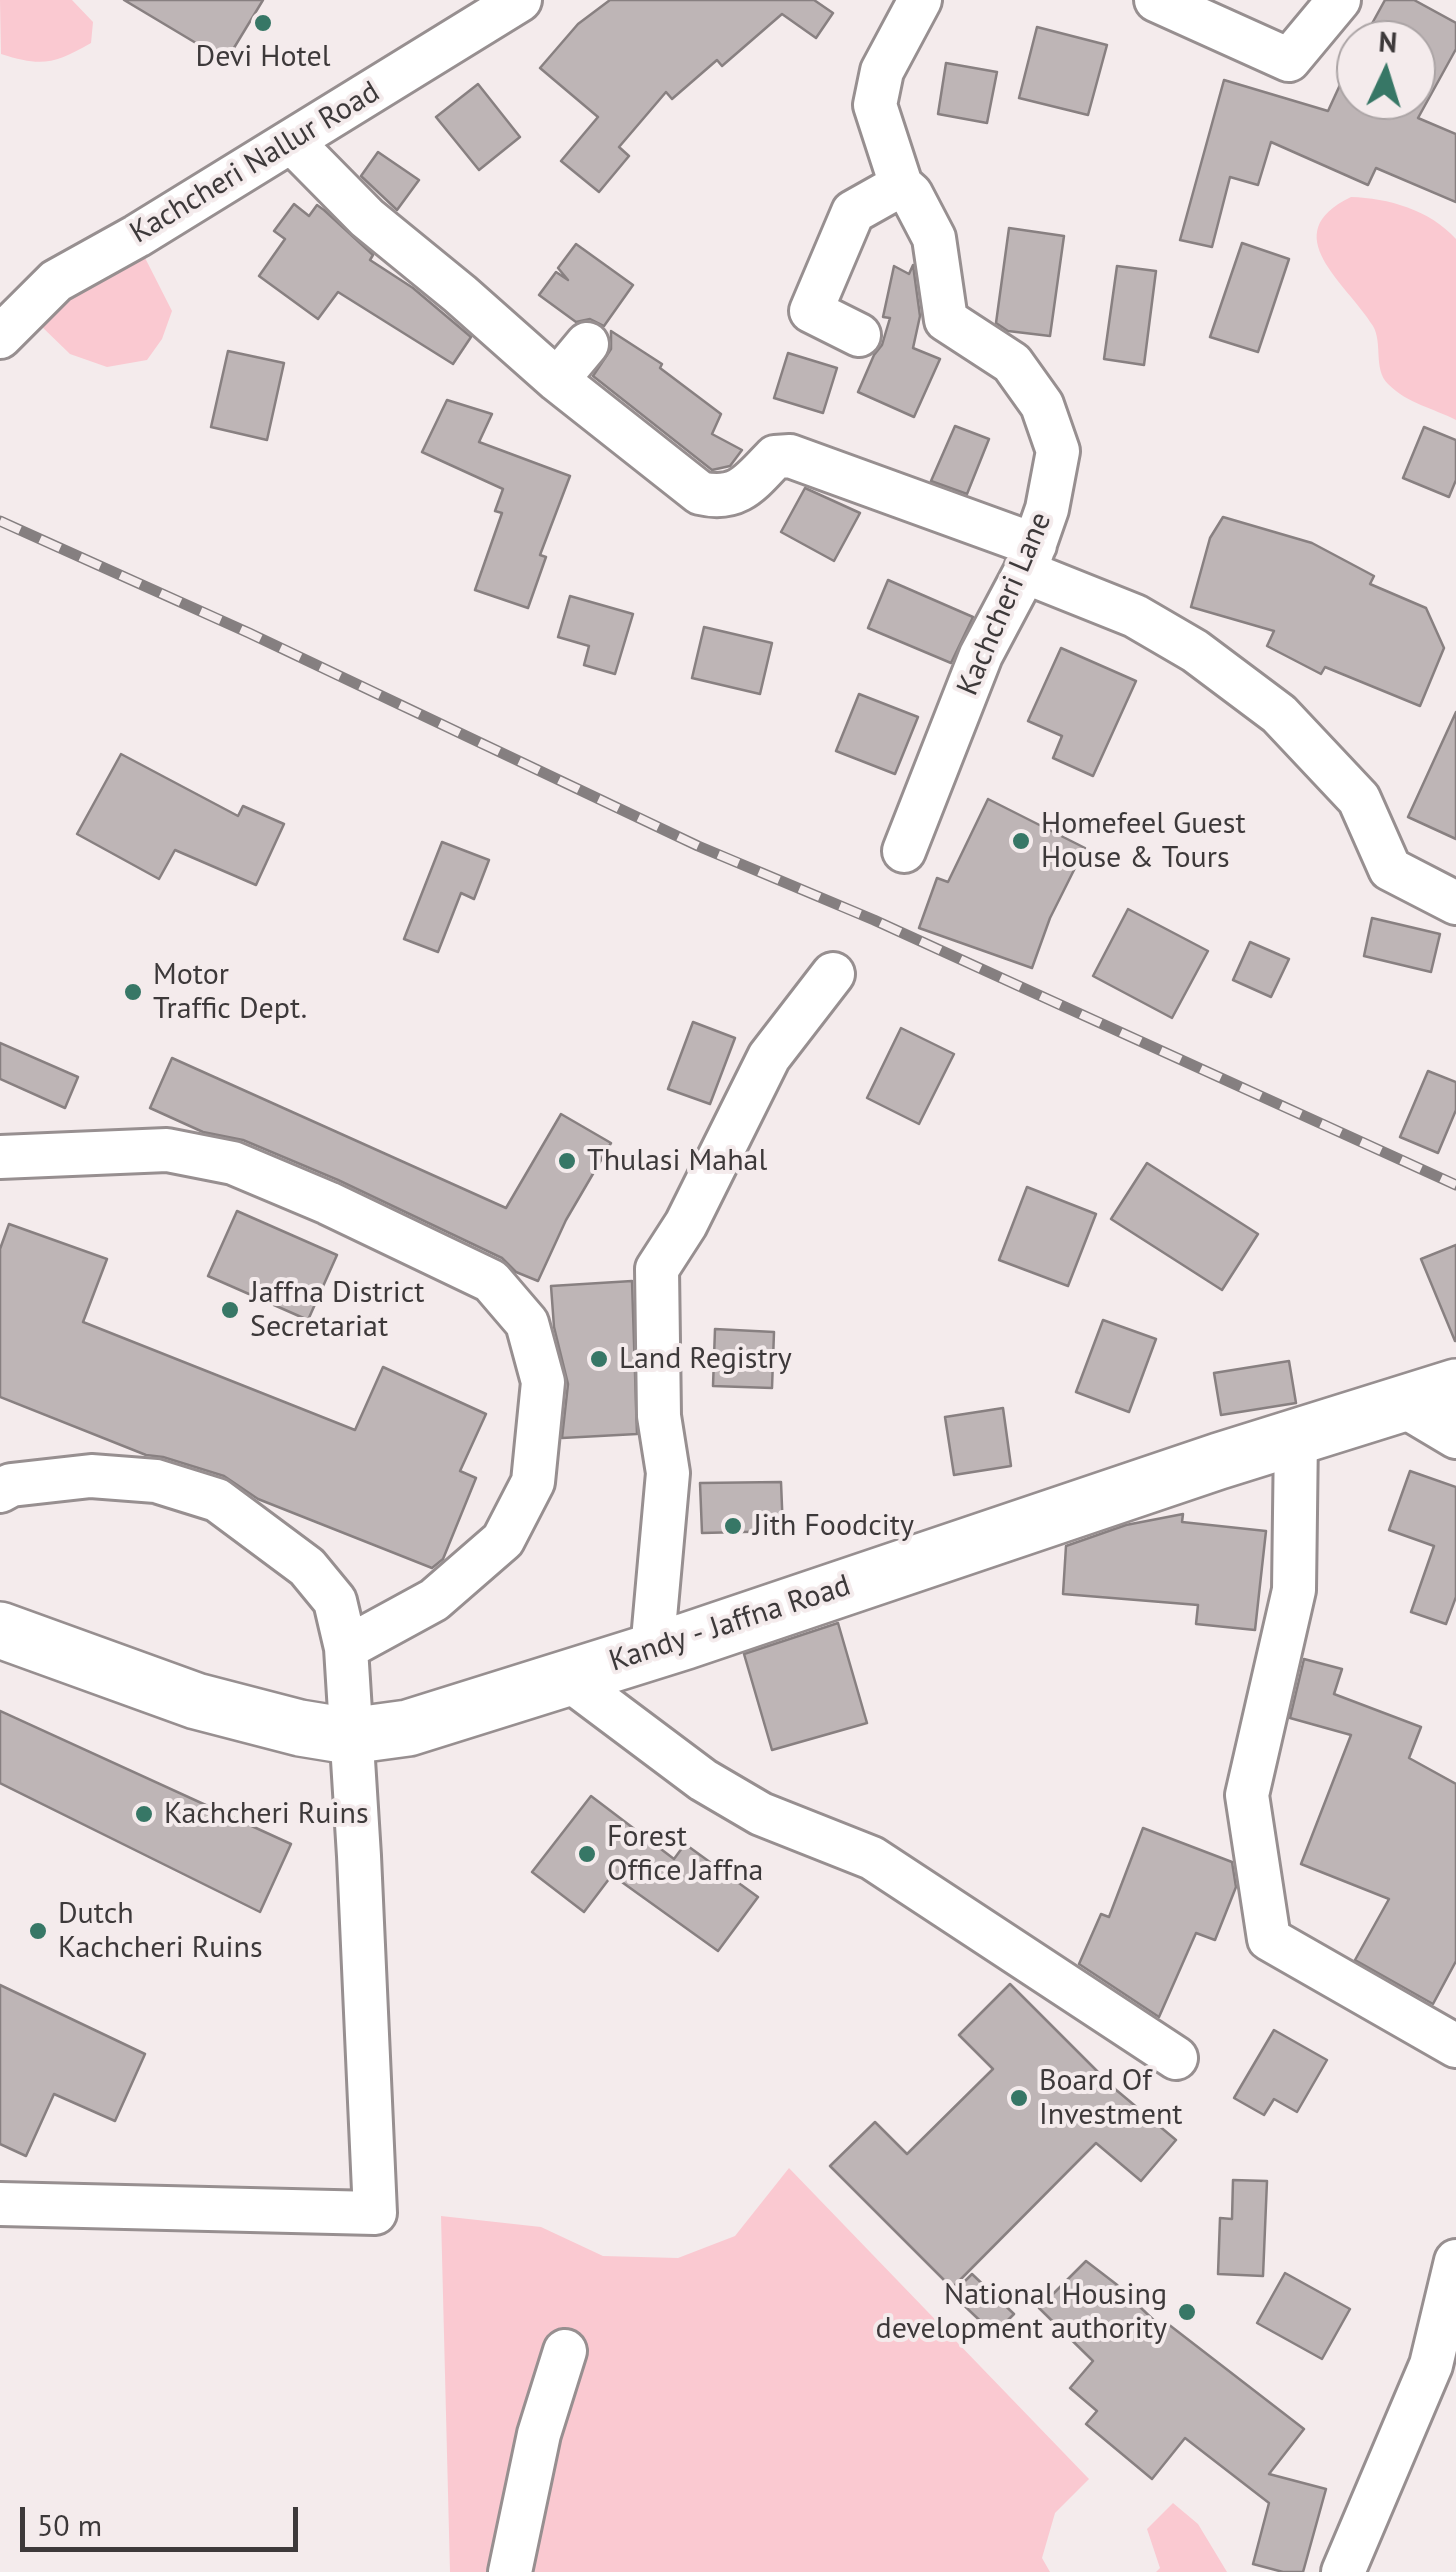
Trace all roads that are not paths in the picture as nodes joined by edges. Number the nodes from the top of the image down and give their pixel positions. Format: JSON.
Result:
{"nodes":[{"id":1,"x":520,"y":0,"type":"edge"},
{"id":2,"x":920,"y":0,"type":"edge"},
{"id":3,"x":1156,"y":0,"type":"edge"},
{"id":4,"x":1339,"y":0,"type":"edge"},
{"id":5,"x":291,"y":141,"type":"junction"},
{"id":6,"x":900,"y":185,"type":"junction"},
{"id":7,"x":859,"y":336,"type":"dead end"},
{"id":8,"x":0,"y":337,"type":"edge"},
{"id":9,"x":586,"y":344,"type":"dead end"},
{"id":10,"x":556,"y":380,"type":"junction"},
{"id":11,"x":1030,"y":558,"type":"junction"},
{"id":12,"x":904,"y":851,"type":"dead end"},
{"id":13,"x":1456,"y":903,"type":"edge"},
{"id":14,"x":833,"y":974,"type":"dead end"},
{"id":15,"x":0,"y":1157,"type":"edge"},
{"id":16,"x":1456,"y":1387,"type":"edge"},
{"id":17,"x":1404,"y":1406,"type":"junction"},
{"id":18,"x":1296,"y":1436,"type":"junction"},
{"id":19,"x":1456,"y":1437,"type":"edge"},
{"id":20,"x":0,"y":1491,"type":"edge"},
{"id":21,"x":0,"y":1630,"type":"edge"},
{"id":22,"x":346,"y":1648,"type":"junction"},
{"id":23,"x":652,"y":1651,"type":"junction"},
{"id":24,"x":567,"y":1678,"type":"junction"},
{"id":25,"x":349,"y":1736,"type":"junction"},
{"id":26,"x":1456,"y":2046,"type":"edge"},
{"id":27,"x":1176,"y":2058,"type":"dead end"},
{"id":28,"x":0,"y":2204,"type":"edge"},
{"id":29,"x":1456,"y":2261,"type":"edge"},
{"id":30,"x":565,"y":2351,"type":"dead end"},
{"id":31,"x":510,"y":2572,"type":"edge"},
{"id":32,"x":1343,"y":2572,"type":"edge"}],
"edges":[{"from":1,"to":5,"type":"street","name":"Kachcheri Nallur Road"},
{"from":2,"to":6,"type":"street","name":"Kachcheri Lane"},
{"from":3,"to":4,"type":"street"},
{"from":5,"to":8,"type":"street","name":"Kachcheri Nallur Road"},
{"from":5,"to":10,"type":"street"},
{"from":6,"to":7,"type":"street"},
{"from":6,"to":11,"type":"street","name":"Kachcheri Lane"},
{"from":9,"to":10,"type":"street"},
{"from":10,"to":11,"type":"street"},
{"from":11,"to":12,"type":"street","name":"Kachcheri Lane"},
{"from":11,"to":13,"type":"street"},
{"from":14,"to":23,"type":"street"},
{"from":15,"to":22,"type":"street"},
{"from":16,"to":17,"type":"highway","name":"Kandy - Jaffna Road"},
{"from":17,"to":18,"type":"highway","name":"Kandy - Jaffna Road"},
{"from":17,"to":19,"type":"street"},
{"from":18,"to":23,"type":"highway","name":"Kandy - Jaffna Road"},
{"from":18,"to":26,"type":"street"},
{"from":20,"to":22,"type":"street"},
{"from":21,"to":25,"type":"highway","name":"Kandy - Jaffna Road"},
{"from":22,"to":25,"type":"street"},
{"from":23,"to":24,"type":"highway","name":"Kandy - Jaffna Road"},
{"from":24,"to":25,"type":"highway","name":"Kandy - Jaffna Road"},
{"from":24,"to":27,"type":"street"},
{"from":25,"to":28,"type":"street"},
{"from":29,"to":32,"type":"street"},
{"from":30,"to":31,"type":"street"}]}
